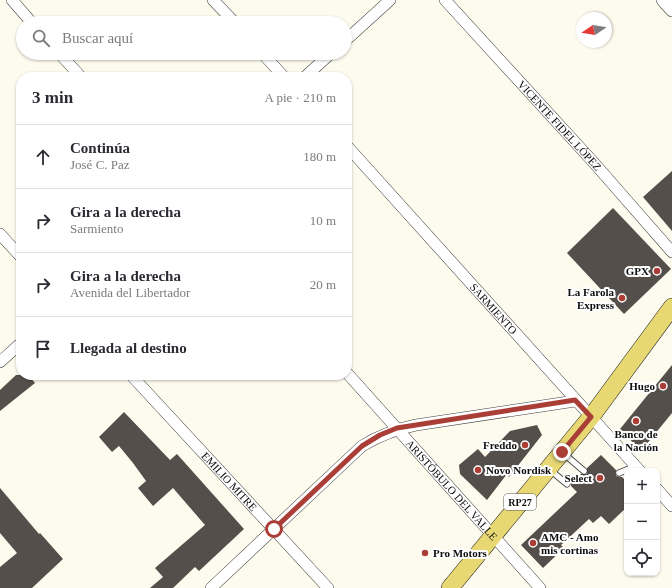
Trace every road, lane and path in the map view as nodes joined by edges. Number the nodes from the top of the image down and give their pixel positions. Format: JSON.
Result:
{"nodes":[{"id":1,"x":12,"y":0,"type":"edge"},
{"id":2,"x":213,"y":0,"type":"edge"},
{"id":3,"x":390,"y":0,"type":"edge"},
{"id":4,"x":445,"y":0,"type":"edge"},
{"id":5,"x":663,"y":0,"type":"edge"},
{"id":6,"x":672,"y":10,"type":"edge"},
{"id":7,"x":26,"y":16,"type":"edge"},
{"id":8,"x":228,"y":16,"type":"edge"},
{"id":9,"x":352,"y":35,"type":"edge"},
{"id":10,"x":65,"y":60,"type":"edge"},
{"id":11,"x":268,"y":60,"type":"edge"},
{"id":12,"x":323,"y":60,"type":"edge"},
{"id":13,"x":76,"y":72,"type":"edge"},
{"id":14,"x":279,"y":72,"type":"edge"},
{"id":15,"x":310,"y":72,"type":"edge"},
{"id":16,"x":352,"y":152,"type":"edge"},
{"id":17,"x":0,"y":234,"type":"edge"},
{"id":18,"x":16,"y":251,"type":"edge"},
{"id":19,"x":672,"y":252,"type":"edge"},
{"id":20,"x":672,"y":307,"type":"edge"},
{"id":21,"x":16,"y":347,"type":"edge"},
{"id":22,"x":0,"y":362,"type":"edge"},
{"id":23,"x":352,"y":378,"type":"edge"},
{"id":24,"x":136,"y":380,"type":"edge"},
{"id":25,"x":575,"y":400,"type":"junction"},
{"id":26,"x":591,"y":417,"type":"junction"},
{"id":27,"x":397,"y":428,"type":"junction"},
{"id":28,"x":562,"y":452,"type":"junction"},
{"id":29,"x":548,"y":468,"type":"junction"},
{"id":30,"x":637,"y":468,"type":"edge"},
{"id":31,"x":584,"y":472,"type":"dead end"},
{"id":32,"x":624,"y":472,"type":"edge"},
{"id":33,"x":618,"y":473,"type":"dead end"},
{"id":34,"x":567,"y":484,"type":"dead end"},
{"id":35,"x":660,"y":492,"type":"edge"},
{"id":36,"x":672,"y":506,"type":"edge"},
{"id":37,"x":274,"y":529,"type":"junction"},
{"id":38,"x":493,"y":535,"type":"junction"},
{"id":39,"x":211,"y":588,"type":"edge"},
{"id":40,"x":328,"y":588,"type":"edge"},
{"id":41,"x":450,"y":588,"type":"edge"},
{"id":42,"x":540,"y":588,"type":"edge"}],
"edges":[{"from":1,"to":7,"type":"street"},
{"from":2,"to":8,"type":"street"},
{"from":3,"to":9,"type":"street"},
{"from":4,"to":19,"type":"street","name":"VICENTE FIDEL LÓPEZ"},
{"from":5,"to":6,"type":"street"},
{"from":10,"to":13,"type":"street"},
{"from":11,"to":14,"type":"street"},
{"from":12,"to":15,"type":"street"},
{"from":16,"to":25,"type":"street","name":"SARMIENTO"},
{"from":17,"to":18,"type":"street"},
{"from":20,"to":26,"type":"main road","number":"RP27"},
{"from":21,"to":22,"type":"street"},
{"from":23,"to":27,"type":"street","name":"ARISTÓBULO DEL VALLE"},
{"from":24,"to":37,"type":"street","name":"EMILIO MITRE"},
{"from":25,"to":26,"type":"street","name":"SARMIENTO"},
{"from":25,"to":27,"type":"street"},
{"from":26,"to":28,"type":"main road","number":"RP27"},
{"from":26,"to":30,"type":"street","name":"SARMIENTO"},
{"from":27,"to":37,"type":"street"},
{"from":27,"to":38,"type":"street","name":"ARISTÓBULO DEL VALLE"},
{"from":28,"to":29,"type":"main road","number":"RP27"},
{"from":28,"to":31,"type":"lane"},
{"from":29,"to":34,"type":"lane"},
{"from":29,"to":38,"type":"main road","number":"RP27"},
{"from":32,"to":33,"type":"lane"},
{"from":35,"to":36,"type":"street"},
{"from":37,"to":39,"type":"street"},
{"from":37,"to":40,"type":"street","name":"EMILIO MITRE"},
{"from":38,"to":41,"type":"main road","number":"RP27"},
{"from":38,"to":42,"type":"street","name":"ARISTÓBULO DEL VALLE"}]}
